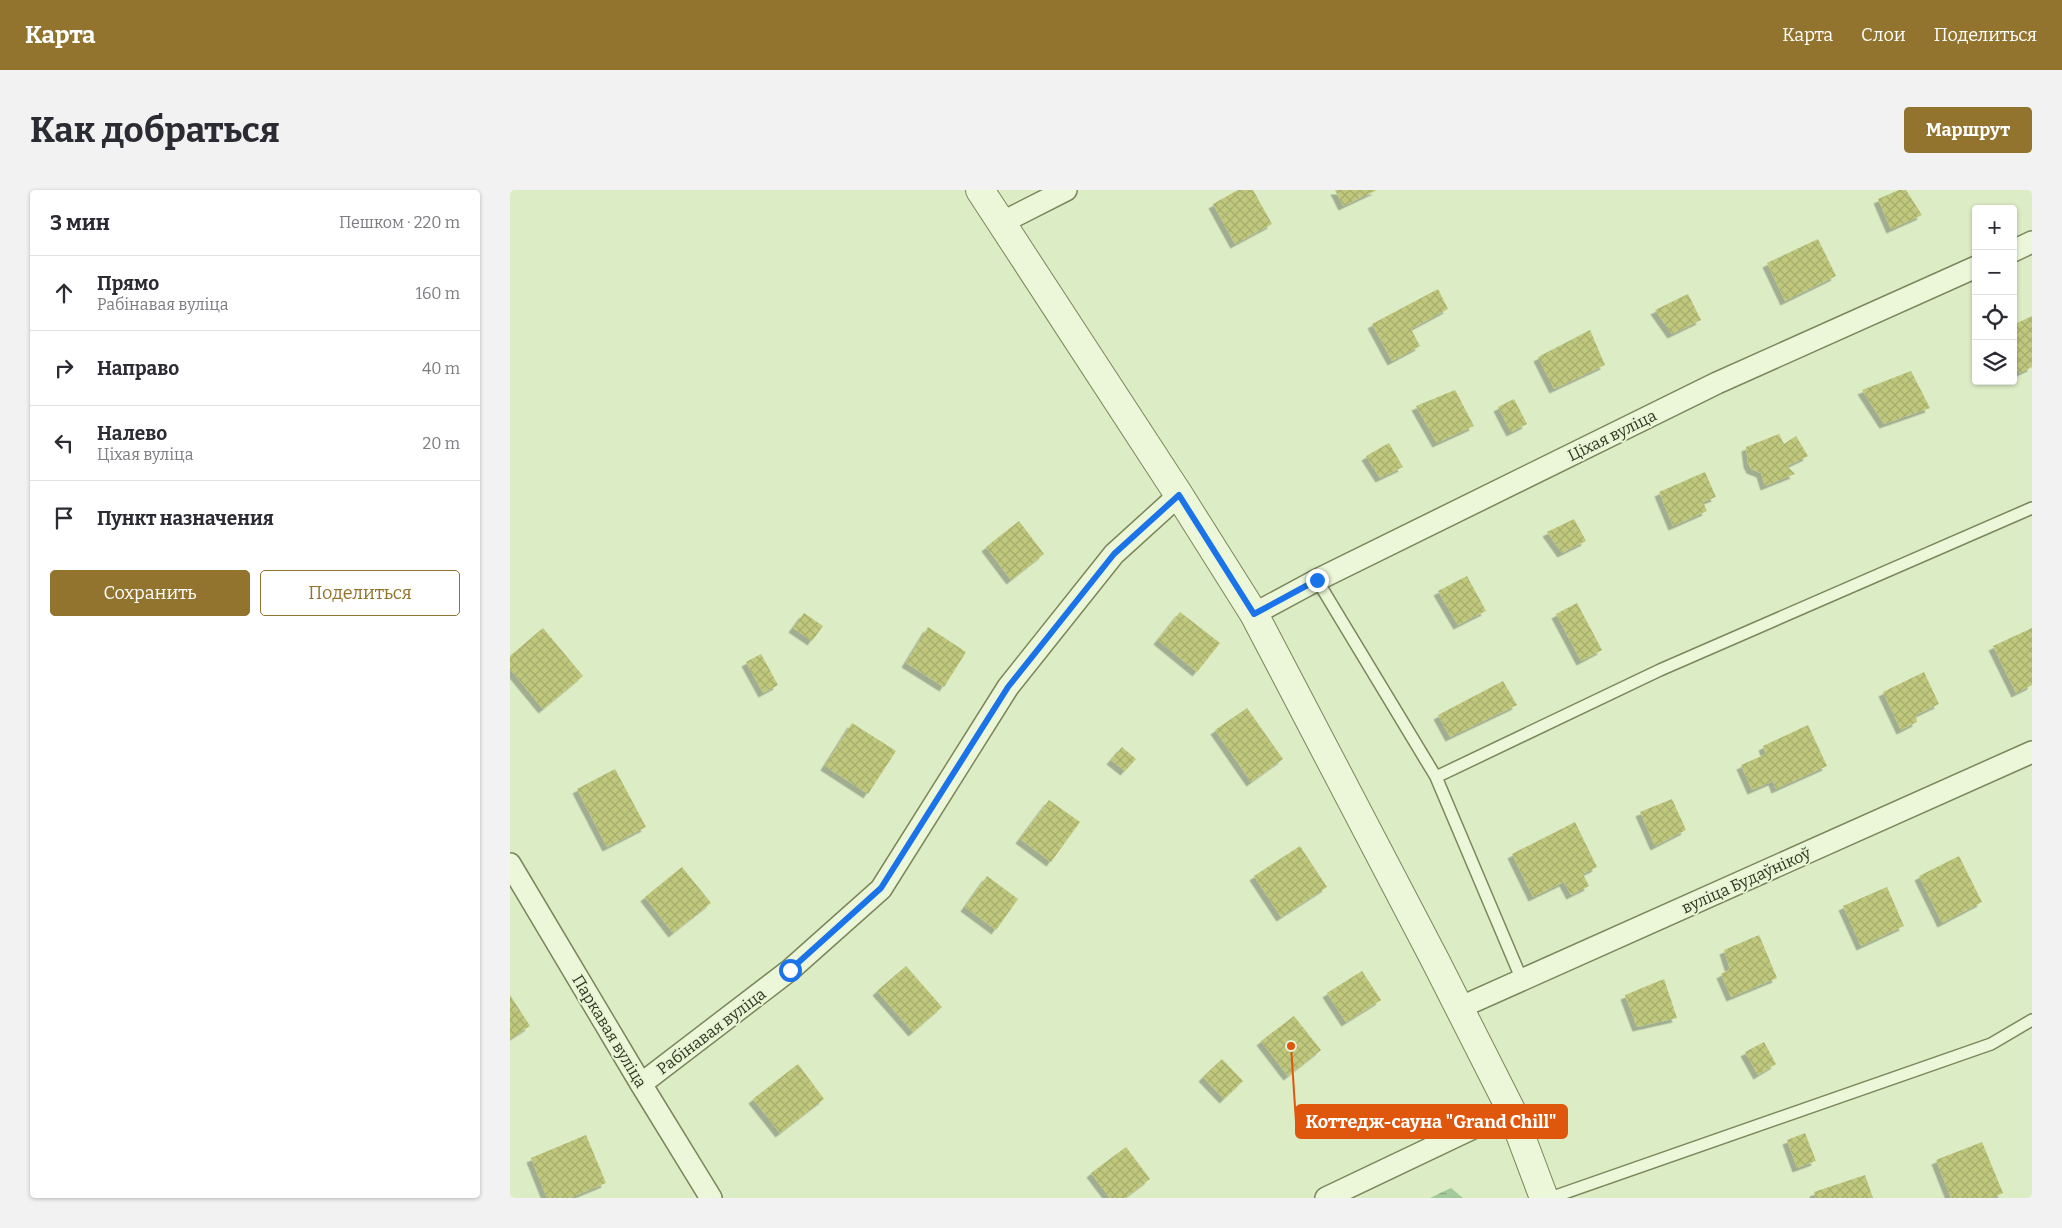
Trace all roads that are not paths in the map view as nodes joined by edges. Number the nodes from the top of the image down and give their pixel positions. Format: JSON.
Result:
{"nodes":[{"id":1,"x":980,"y":190,"type":"edge"},
{"id":2,"x":1066,"y":190,"type":"edge"},
{"id":3,"x":1001,"y":223,"type":"junction"},
{"id":4,"x":2032,"y":242,"type":"edge"},
{"id":5,"x":2015,"y":250,"type":"edge"},
{"id":6,"x":1972,"y":270,"type":"edge"},
{"id":7,"x":1179,"y":495,"type":"junction"},
{"id":8,"x":2032,"y":508,"type":"edge"},
{"id":9,"x":1317,"y":580,"type":"junction"},
{"id":10,"x":1254,"y":614,"type":"junction"},
{"id":11,"x":2032,"y":752,"type":"edge"},
{"id":12,"x":1436,"y":777,"type":"junction"},
{"id":13,"x":510,"y":864,"type":"edge"},
{"id":14,"x":1522,"y":980,"type":"junction"},
{"id":15,"x":1459,"y":1008,"type":"junction"},
{"id":16,"x":2032,"y":1020,"type":"edge"},
{"id":17,"x":641,"y":1084,"type":"junction"},
{"id":18,"x":1511,"y":1110,"type":"junction"},
{"id":19,"x":711,"y":1198,"type":"edge"},
{"id":20,"x":1326,"y":1198,"type":"edge"},
{"id":21,"x":1544,"y":1198,"type":"edge"},
{"id":22,"x":1550,"y":1198,"type":"edge"}],
"edges":[{"from":1,"to":3,"type":"street"},
{"from":2,"to":3,"type":"street"},
{"from":3,"to":7,"type":"street"},
{"from":4,"to":5,"type":"street"},
{"from":6,"to":9,"type":"street","name":"Ціхая вуліца"},
{"from":7,"to":10,"type":"street"},
{"from":7,"to":17,"type":"street","name":"Рабінавая вуліца"},
{"from":8,"to":12,"type":"lane"},
{"from":9,"to":10,"type":"street","name":"Ціхая вуліца"},
{"from":9,"to":12,"type":"lane"},
{"from":10,"to":15,"type":"street"},
{"from":11,"to":14,"type":"street","name":"вуліца Будаўнікоў"},
{"from":12,"to":14,"type":"lane"},
{"from":13,"to":17,"type":"street","name":"Паркавая вуліца"},
{"from":14,"to":15,"type":"street","name":"вуліца Будаўнікоў"},
{"from":15,"to":18,"type":"street"},
{"from":16,"to":22,"type":"lane"},
{"from":17,"to":19,"type":"street","name":"Паркавая вуліца"},
{"from":18,"to":20,"type":"street"},
{"from":18,"to":21,"type":"street"}]}
